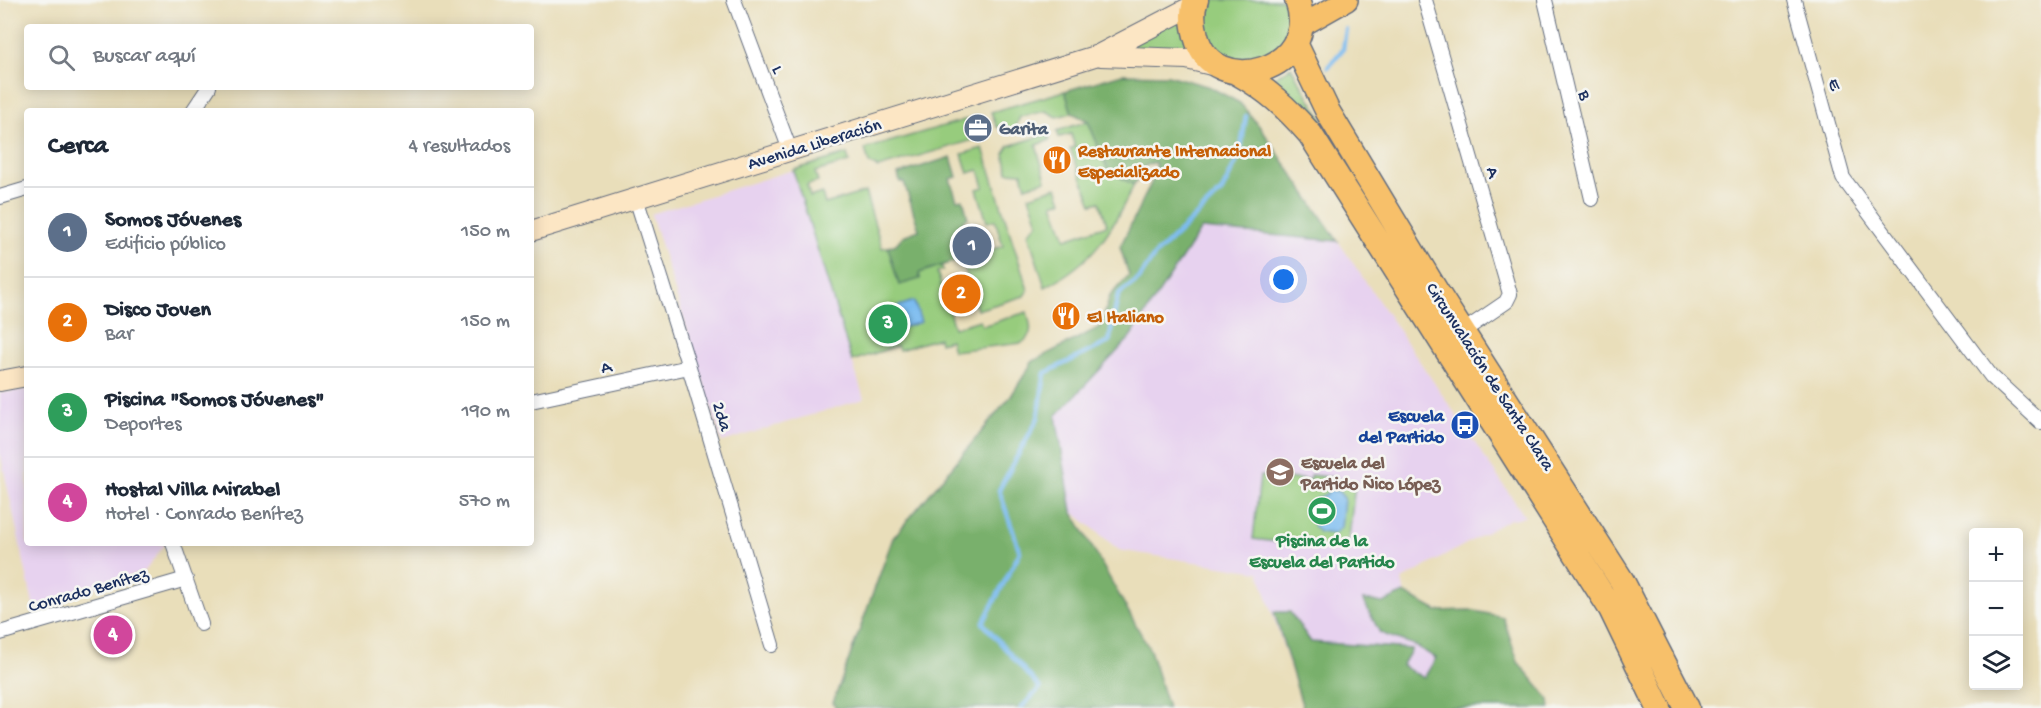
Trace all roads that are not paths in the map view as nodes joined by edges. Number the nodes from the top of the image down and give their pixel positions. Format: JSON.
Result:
{"nodes":[{"id":1,"x":734,"y":0,"type":"edge"},
{"id":2,"x":1297,"y":0,"type":"edge"},
{"id":3,"x":1347,"y":0,"type":"edge"},
{"id":4,"x":1425,"y":0,"type":"edge"},
{"id":5,"x":1545,"y":0,"type":"edge"},
{"id":6,"x":1794,"y":0,"type":"edge"},
{"id":7,"x":1195,"y":2,"type":"edge"},
{"id":8,"x":1298,"y":34,"type":"junction"},
{"id":9,"x":1098,"y":56,"type":"junction"},
{"id":10,"x":1229,"y":69,"type":"junction"},
{"id":11,"x":207,"y":90,"type":"edge"},
{"id":12,"x":195,"y":108,"type":"edge"},
{"id":13,"x":790,"y":150,"type":"junction"},
{"id":14,"x":24,"y":190,"type":"edge"},
{"id":15,"x":0,"y":197,"type":"edge"},
{"id":16,"x":636,"y":198,"type":"junction"},
{"id":17,"x":1592,"y":199,"type":"dead end"},
{"id":18,"x":534,"y":230,"type":"edge"},
{"id":19,"x":1462,"y":332,"type":"junction"},
{"id":20,"x":690,"y":367,"type":"junction"},
{"id":21,"x":24,"y":377,"type":"edge"},
{"id":22,"x":0,"y":381,"type":"edge"},
{"id":23,"x":534,"y":400,"type":"edge"},
{"id":24,"x":2041,"y":422,"type":"edge"},
{"id":25,"x":174,"y":546,"type":"edge"},
{"id":26,"x":186,"y":579,"type":"junction"},
{"id":27,"x":201,"y":624,"type":"dead end"},
{"id":28,"x":0,"y":633,"type":"edge"},
{"id":29,"x":772,"y":645,"type":"dead end"},
{"id":30,"x":1659,"y":708,"type":"edge"},
{"id":31,"x":1688,"y":708,"type":"edge"}],
"edges":[{"from":1,"to":13,"type":"street","name":"L"},
{"from":2,"to":8,"type":"highway","name":"Circunvalación de Santa Clara"},
{"from":3,"to":8,"type":"main road"},
{"from":4,"to":19,"type":"street","name":"A"},
{"from":5,"to":17,"type":"street","name":"B"},
{"from":6,"to":24,"type":"street","name":"E"},
{"from":7,"to":9,"type":"main road","name":"Avenida Liberación"},
{"from":7,"to":10,"type":"highway","name":"Circunvalación de Santa Clara"},
{"from":8,"to":10,"type":"highway"},
{"from":8,"to":19,"type":"highway","name":"Circunvalación de Santa Clara"},
{"from":9,"to":10,"type":"main road","name":"Avenida Liberación"},
{"from":9,"to":13,"type":"main road","name":"Avenida Liberación"},
{"from":10,"to":30,"type":"highway","name":"Circunvalación de Santa Clara"},
{"from":11,"to":12,"type":"street"},
{"from":13,"to":16,"type":"main road","name":"Avenida Liberación"},
{"from":14,"to":15,"type":"street"},
{"from":16,"to":18,"type":"main road","name":"Avenida Liberación"},
{"from":16,"to":20,"type":"street","name":"2da"},
{"from":19,"to":31,"type":"highway","name":"Circunvalación de Santa Clara"},
{"from":20,"to":23,"type":"street","name":"A"},
{"from":20,"to":29,"type":"street","name":"2da"},
{"from":21,"to":22,"type":"main road"},
{"from":25,"to":26,"type":"street"},
{"from":26,"to":27,"type":"street"},
{"from":26,"to":28,"type":"street","name":"Conrado Benítez"}]}
